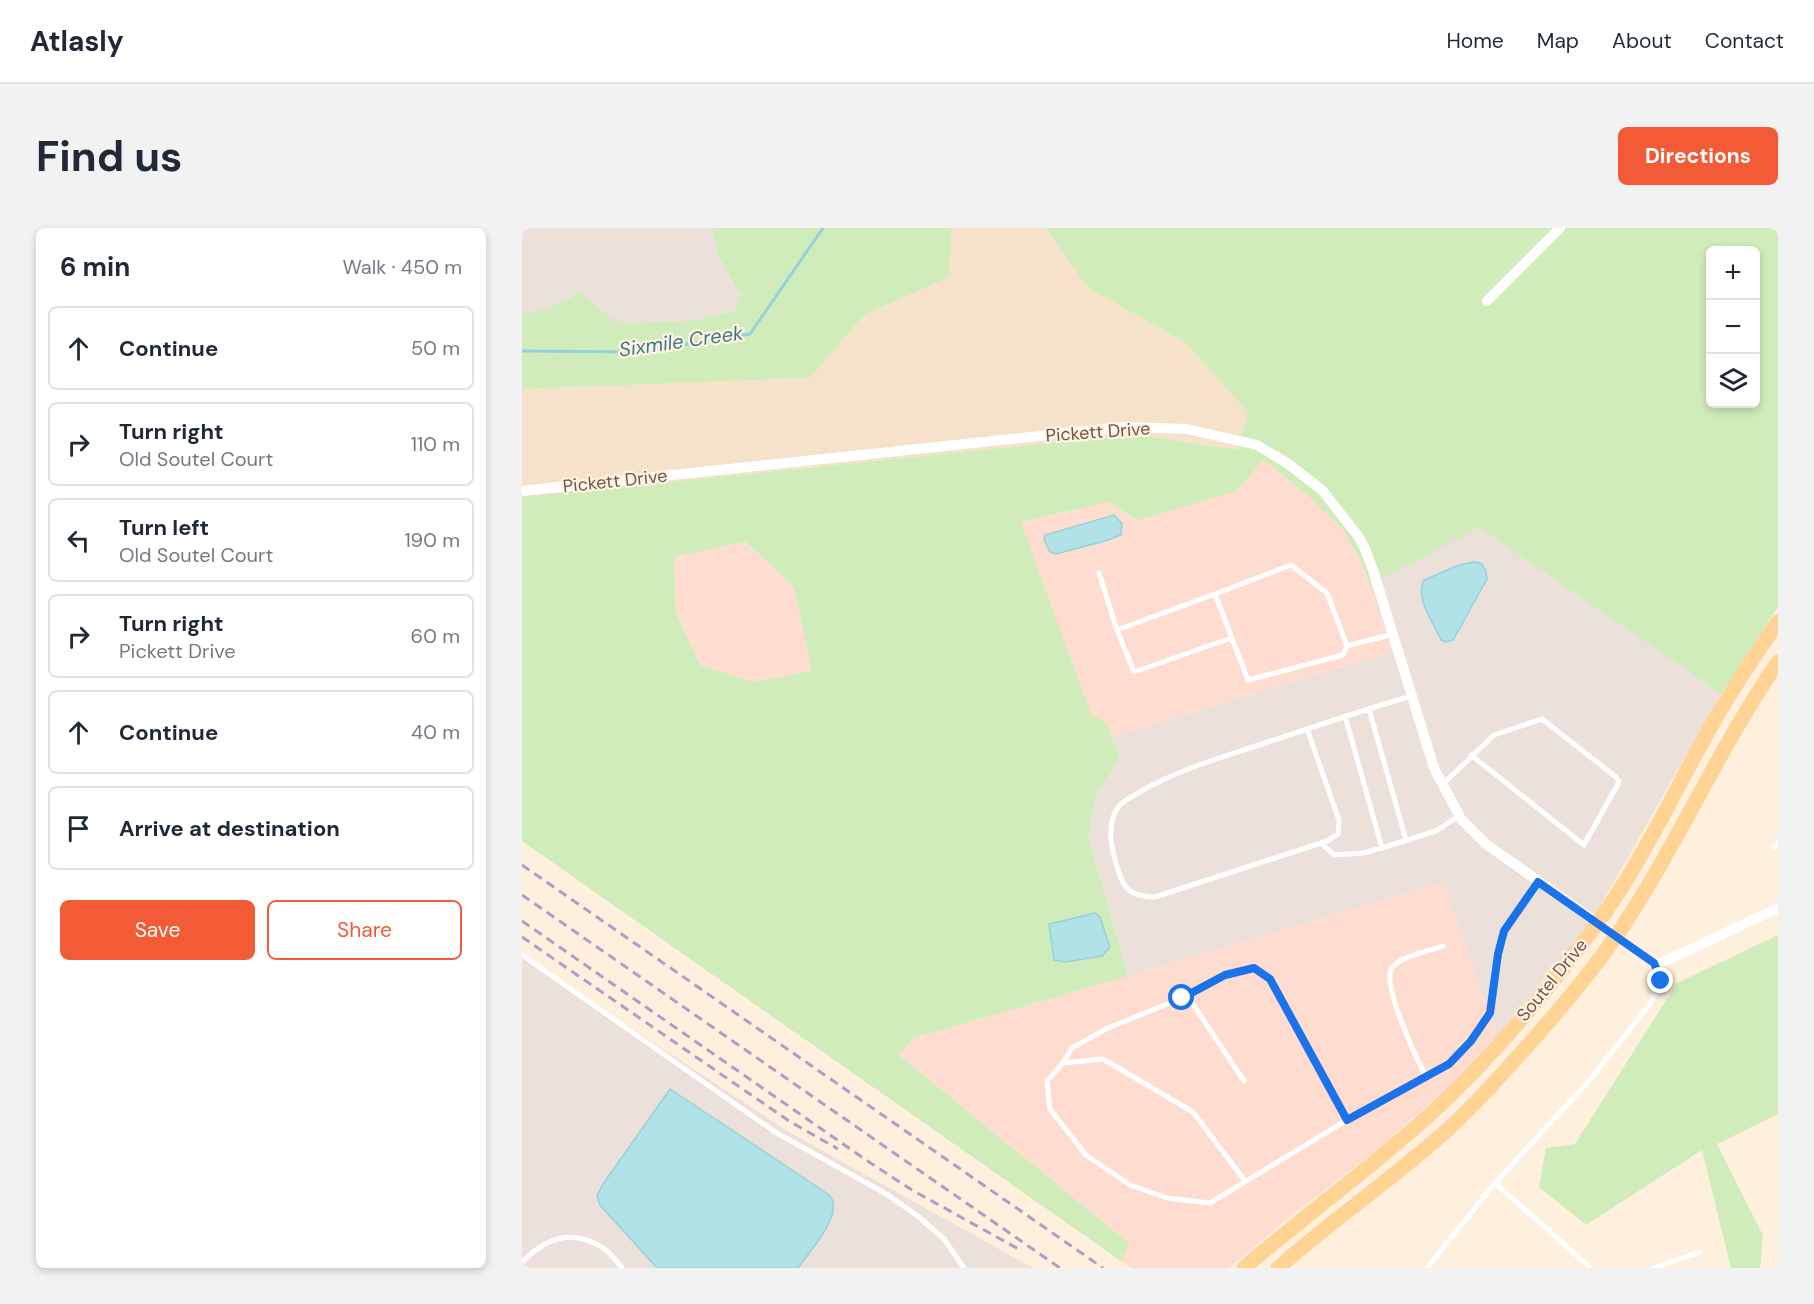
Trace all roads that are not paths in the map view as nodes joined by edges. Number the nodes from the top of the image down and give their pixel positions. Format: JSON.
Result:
{"nodes":[{"id":1,"x":1560,"y":228,"type":"edge"},
{"id":2,"x":1487,"y":300,"type":"dead end"},
{"id":3,"x":522,"y":491,"type":"edge"},
{"id":4,"x":1099,"y":573,"type":"dead end"},
{"id":5,"x":1215,"y":594,"type":"junction"},
{"id":6,"x":1778,"y":622,"type":"edge"},
{"id":7,"x":1117,"y":630,"type":"junction"},
{"id":8,"x":1393,"y":634,"type":"junction"},
{"id":9,"x":1232,"y":638,"type":"junction"},
{"id":10,"x":1347,"y":646,"type":"junction"},
{"id":11,"x":1778,"y":662,"type":"edge"},
{"id":12,"x":1412,"y":696,"type":"junction"},
{"id":13,"x":1369,"y":708,"type":"junction"},
{"id":14,"x":1345,"y":716,"type":"junction"},
{"id":15,"x":1307,"y":729,"type":"junction"},
{"id":16,"x":1471,"y":755,"type":"junction"},
{"id":17,"x":1443,"y":784,"type":"junction"},
{"id":18,"x":1459,"y":816,"type":"junction"},
{"id":19,"x":1406,"y":840,"type":"junction"},
{"id":20,"x":1321,"y":843,"type":"junction"},
{"id":21,"x":1382,"y":848,"type":"junction"},
{"id":22,"x":1538,"y":882,"type":"junction"},
{"id":23,"x":1778,"y":908,"type":"edge"},
{"id":24,"x":1598,"y":923,"type":"junction"},
{"id":25,"x":1616,"y":936,"type":"junction"},
{"id":26,"x":1443,"y":946,"type":"dead end"},
{"id":27,"x":522,"y":955,"type":"edge"},
{"id":28,"x":1655,"y":966,"type":"junction"},
{"id":29,"x":1186,"y":995,"type":"junction"},
{"id":30,"x":1063,"y":1063,"type":"junction"},
{"id":31,"x":1426,"y":1077,"type":"junction"},
{"id":32,"x":1244,"y":1081,"type":"dead end"},
{"id":33,"x":1347,"y":1120,"type":"junction"},
{"id":34,"x":1245,"y":1181,"type":"junction"},
{"id":35,"x":1495,"y":1183,"type":"junction"},
{"id":36,"x":1700,"y":1252,"type":"dead end"},
{"id":37,"x":522,"y":1263,"type":"edge"},
{"id":38,"x":1590,"y":1267,"type":"edge"},
{"id":39,"x":622,"y":1268,"type":"edge"},
{"id":40,"x":964,"y":1268,"type":"edge"},
{"id":41,"x":1244,"y":1268,"type":"edge"},
{"id":42,"x":1278,"y":1268,"type":"edge"},
{"id":43,"x":1427,"y":1268,"type":"edge"},
{"id":44,"x":1653,"y":1268,"type":"edge"}],
"edges":[{"from":1,"to":2,"type":"street"},
{"from":3,"to":8,"type":"street","name":"Pickett Drive"},
{"from":4,"to":7,"type":"lane"},
{"from":5,"to":7,"type":"lane"},
{"from":5,"to":9,"type":"lane"},
{"from":5,"to":10,"type":"lane"},
{"from":6,"to":24,"type":"main road","name":"Soutel Drive"},
{"from":7,"to":9,"type":"lane"},
{"from":8,"to":10,"type":"lane"},
{"from":8,"to":12,"type":"street","name":"Pickett Drive"},
{"from":9,"to":10,"type":"lane"},
{"from":11,"to":25,"type":"main road","name":"Soutel Drive"},
{"from":12,"to":13,"type":"lane"},
{"from":12,"to":17,"type":"street","name":"Pickett Drive"},
{"from":13,"to":14,"type":"lane"},
{"from":13,"to":19,"type":"lane"},
{"from":14,"to":15,"type":"lane"},
{"from":14,"to":21,"type":"lane"},
{"from":15,"to":20,"type":"lane"},
{"from":15,"to":20,"type":"lane"},
{"from":16,"to":16,"type":"lane"},
{"from":16,"to":17,"type":"lane"},
{"from":17,"to":18,"type":"street","name":"Pickett Drive"},
{"from":18,"to":19,"type":"lane"},
{"from":18,"to":22,"type":"street","name":"Pickett Drive"},
{"from":19,"to":21,"type":"lane"},
{"from":20,"to":21,"type":"lane"},
{"from":22,"to":24,"type":"street","name":"Pickett Drive"},
{"from":22,"to":31,"type":"lane"},
{"from":23,"to":28,"type":"street"},
{"from":24,"to":25,"type":"street","name":"Pickett Drive"},
{"from":24,"to":41,"type":"main road","name":"Soutel Drive"},
{"from":25,"to":28,"type":"lane"},
{"from":25,"to":42,"type":"main road","name":"Soutel Drive"},
{"from":26,"to":31,"type":"lane"},
{"from":27,"to":40,"type":"lane"},
{"from":28,"to":35,"type":"lane"},
{"from":29,"to":30,"type":"lane"},
{"from":29,"to":32,"type":"lane"},
{"from":29,"to":33,"type":"lane"},
{"from":30,"to":34,"type":"lane"},
{"from":30,"to":34,"type":"lane"},
{"from":31,"to":33,"type":"lane"},
{"from":33,"to":34,"type":"lane"},
{"from":35,"to":38,"type":"lane"},
{"from":35,"to":43,"type":"lane"},
{"from":36,"to":44,"type":"lane"},
{"from":37,"to":39,"type":"lane"}]}
